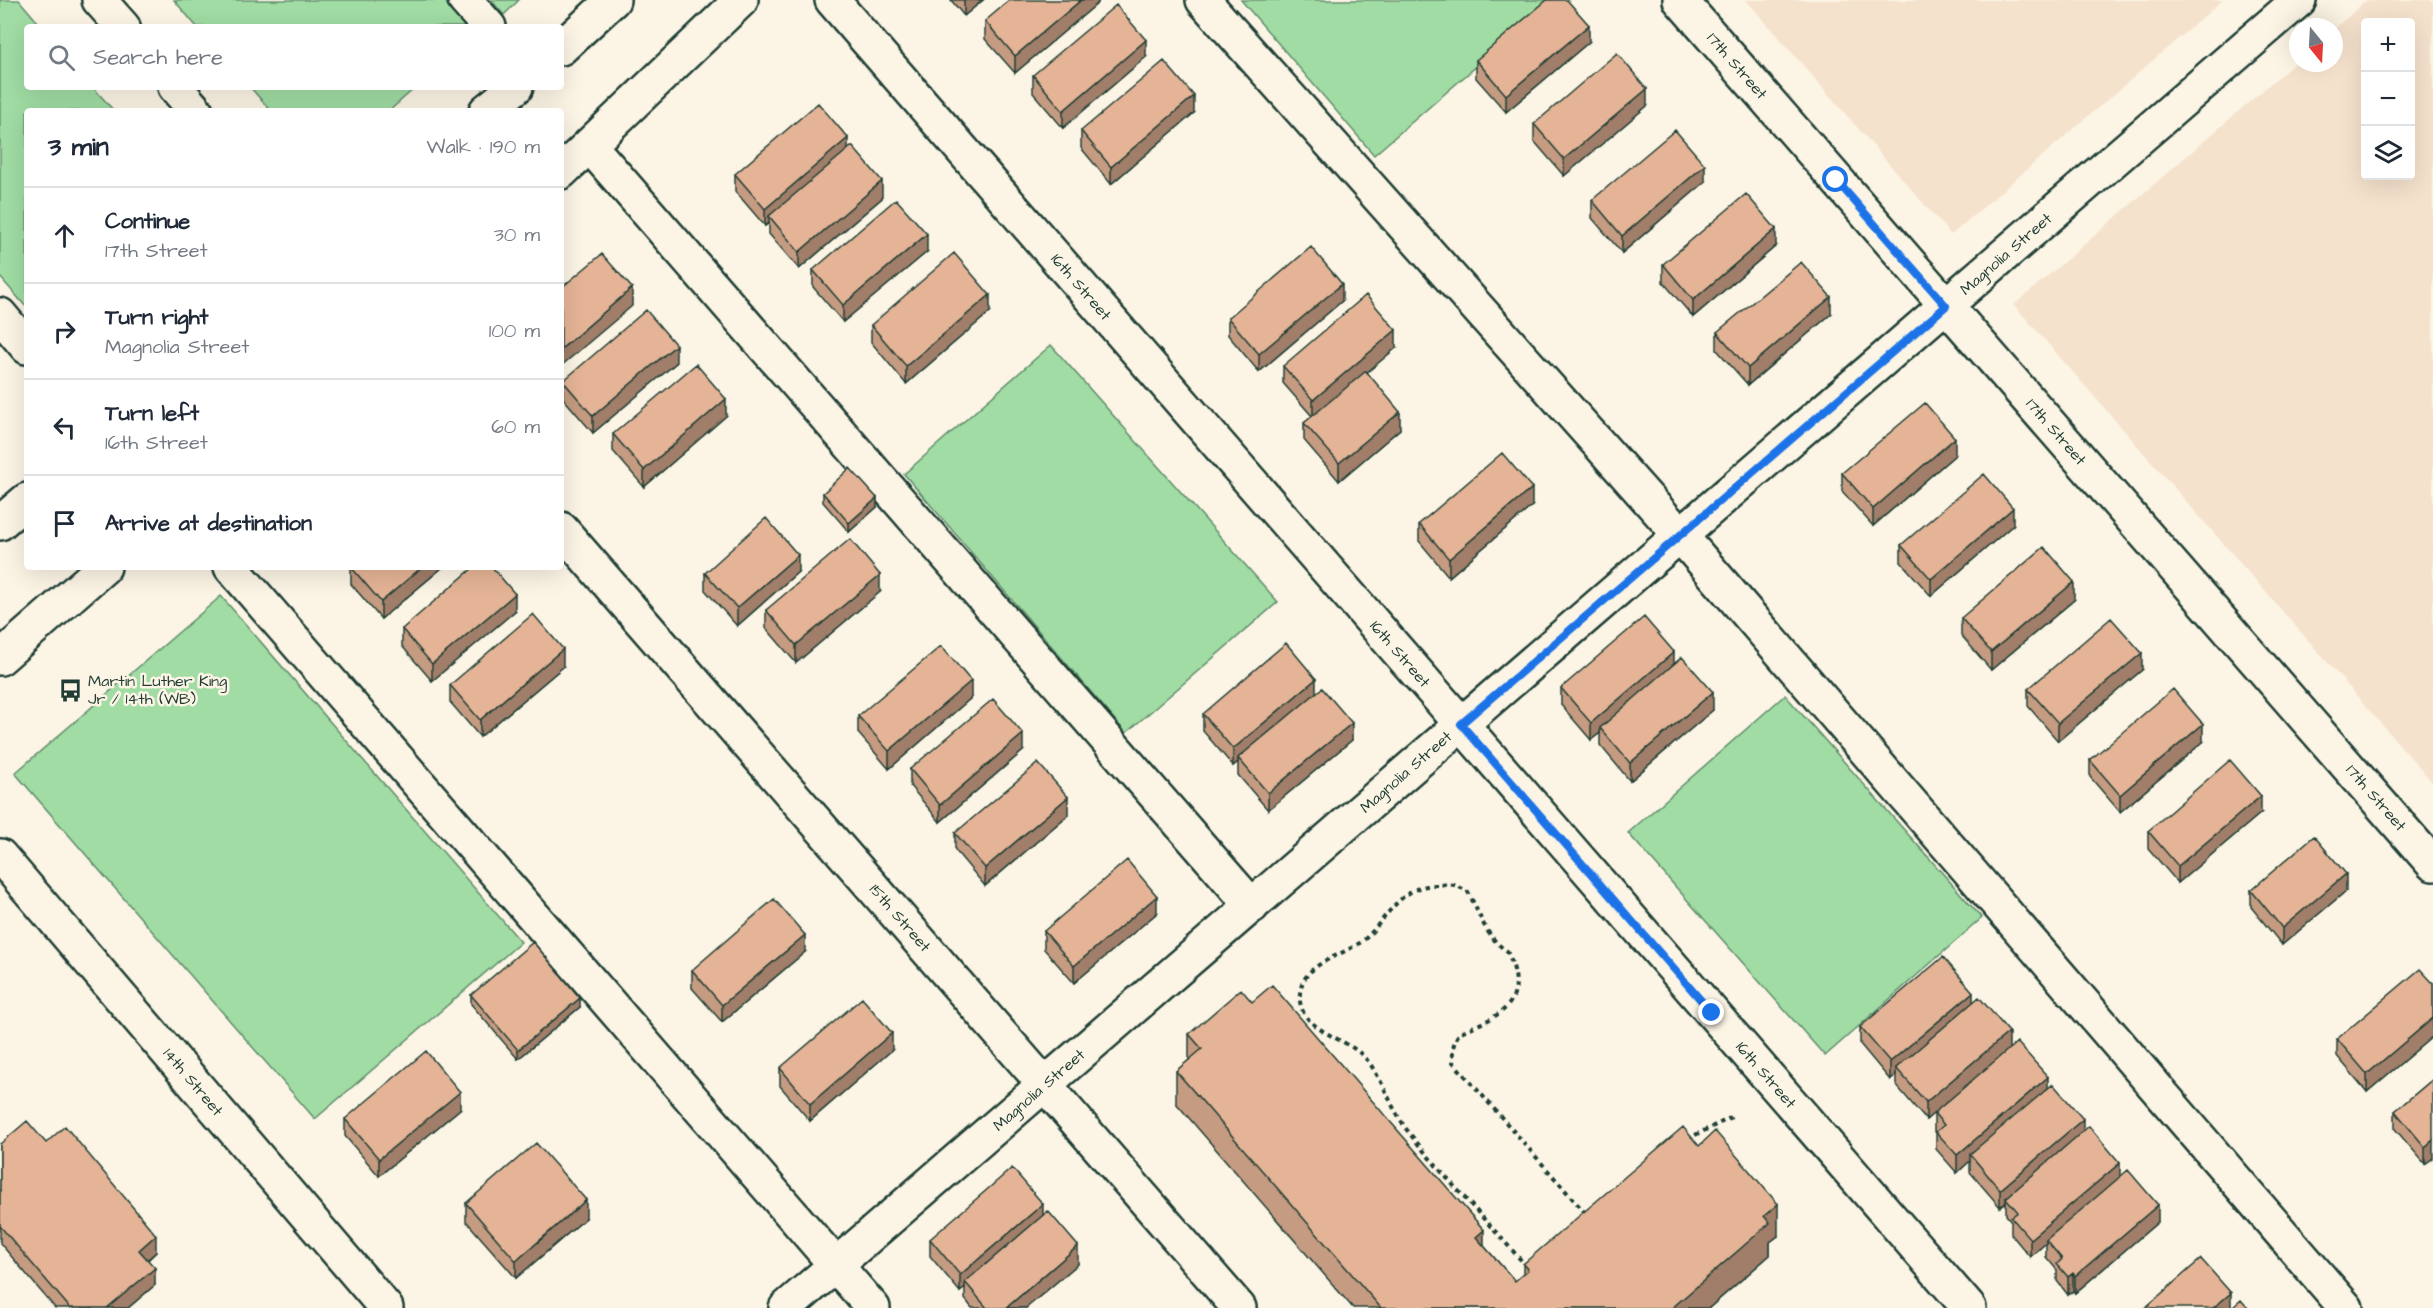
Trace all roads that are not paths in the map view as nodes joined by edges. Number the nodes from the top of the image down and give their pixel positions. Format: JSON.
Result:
{"nodes":[{"id":1,"x":99,"y":0,"type":"edge"},
{"id":2,"x":465,"y":0,"type":"edge"},
{"id":3,"x":613,"y":0,"type":"edge"},
{"id":4,"x":741,"y":0,"type":"edge"},
{"id":5,"x":832,"y":0,"type":"edge"},
{"id":6,"x":1203,"y":0,"type":"edge"},
{"id":7,"x":1680,"y":0,"type":"edge"},
{"id":8,"x":2299,"y":0,"type":"edge"},
{"id":9,"x":120,"y":24,"type":"edge"},
{"id":10,"x":486,"y":24,"type":"edge"},
{"id":11,"x":564,"y":45,"type":"edge"},
{"id":12,"x":178,"y":90,"type":"edge"},
{"id":13,"x":512,"y":90,"type":"edge"},
{"id":14,"x":193,"y":108,"type":"edge"},
{"id":15,"x":490,"y":108,"type":"edge"},
{"id":16,"x":590,"y":147,"type":"junction"},
{"id":17,"x":564,"y":169,"type":"edge"},
{"id":18,"x":1946,"y":306,"type":"junction"},
{"id":19,"x":0,"y":315,"type":"edge"},
{"id":20,"x":24,"y":343,"type":"edge"},
{"id":21,"x":24,"y":503,"type":"edge"},
{"id":22,"x":0,"y":523,"type":"edge"},
{"id":23,"x":564,"y":532,"type":"edge"},
{"id":24,"x":1680,"y":536,"type":"junction"},
{"id":25,"x":101,"y":570,"type":"edge"},
{"id":26,"x":234,"y":570,"type":"edge"},
{"id":27,"x":32,"y":629,"type":"junction"},
{"id":28,"x":0,"y":635,"type":"edge"},
{"id":29,"x":0,"y":658,"type":"edge"},
{"id":30,"x":1461,"y":724,"type":"junction"},
{"id":31,"x":0,"y":856,"type":"edge"},
{"id":32,"x":2433,"y":864,"type":"edge"},
{"id":33,"x":1252,"y":906,"type":"junction"},
{"id":34,"x":1045,"y":1084,"type":"junction"},
{"id":35,"x":835,"y":1266,"type":"junction"},
{"id":36,"x":386,"y":1308,"type":"edge"},
{"id":37,"x":786,"y":1308,"type":"edge"},
{"id":38,"x":873,"y":1308,"type":"edge"},
{"id":39,"x":1239,"y":1308,"type":"edge"},
{"id":40,"x":1969,"y":1308,"type":"edge"},
{"id":41,"x":2346,"y":1308,"type":"edge"}],
"edges":[{"from":1,"to":9,"type":"street"},
{"from":2,"to":10,"type":"street"},
{"from":3,"to":11,"type":"street"},
{"from":4,"to":16,"type":"street"},
{"from":5,"to":30,"type":"street","name":"16th Street"},
{"from":6,"to":24,"type":"street"},
{"from":7,"to":18,"type":"street","name":"17th Street"},
{"from":8,"to":18,"type":"street","name":"Magnolia Street"},
{"from":12,"to":14,"type":"street"},
{"from":13,"to":15,"type":"street"},
{"from":16,"to":17,"type":"street"},
{"from":16,"to":33,"type":"street"},
{"from":18,"to":24,"type":"street","name":"Magnolia Street"},
{"from":18,"to":32,"type":"street","name":"17th Street"},
{"from":19,"to":20,"type":"street"},
{"from":21,"to":22,"type":"street"},
{"from":23,"to":34,"type":"street","name":"15th Street"},
{"from":24,"to":30,"type":"street","name":"Magnolia Street"},
{"from":24,"to":41,"type":"street"},
{"from":25,"to":27,"type":"street"},
{"from":26,"to":35,"type":"street"},
{"from":27,"to":28,"type":"street"},
{"from":27,"to":29,"type":"street"},
{"from":30,"to":33,"type":"street","name":"Magnolia Street"},
{"from":30,"to":40,"type":"street","name":"16th Street"},
{"from":31,"to":36,"type":"street","name":"14th Street"},
{"from":33,"to":34,"type":"street","name":"Magnolia Street"},
{"from":34,"to":35,"type":"street","name":"Magnolia Street"},
{"from":34,"to":39,"type":"street","name":"15th Street"},
{"from":35,"to":37,"type":"street","name":"Magnolia Street"},
{"from":35,"to":38,"type":"street"}]}
